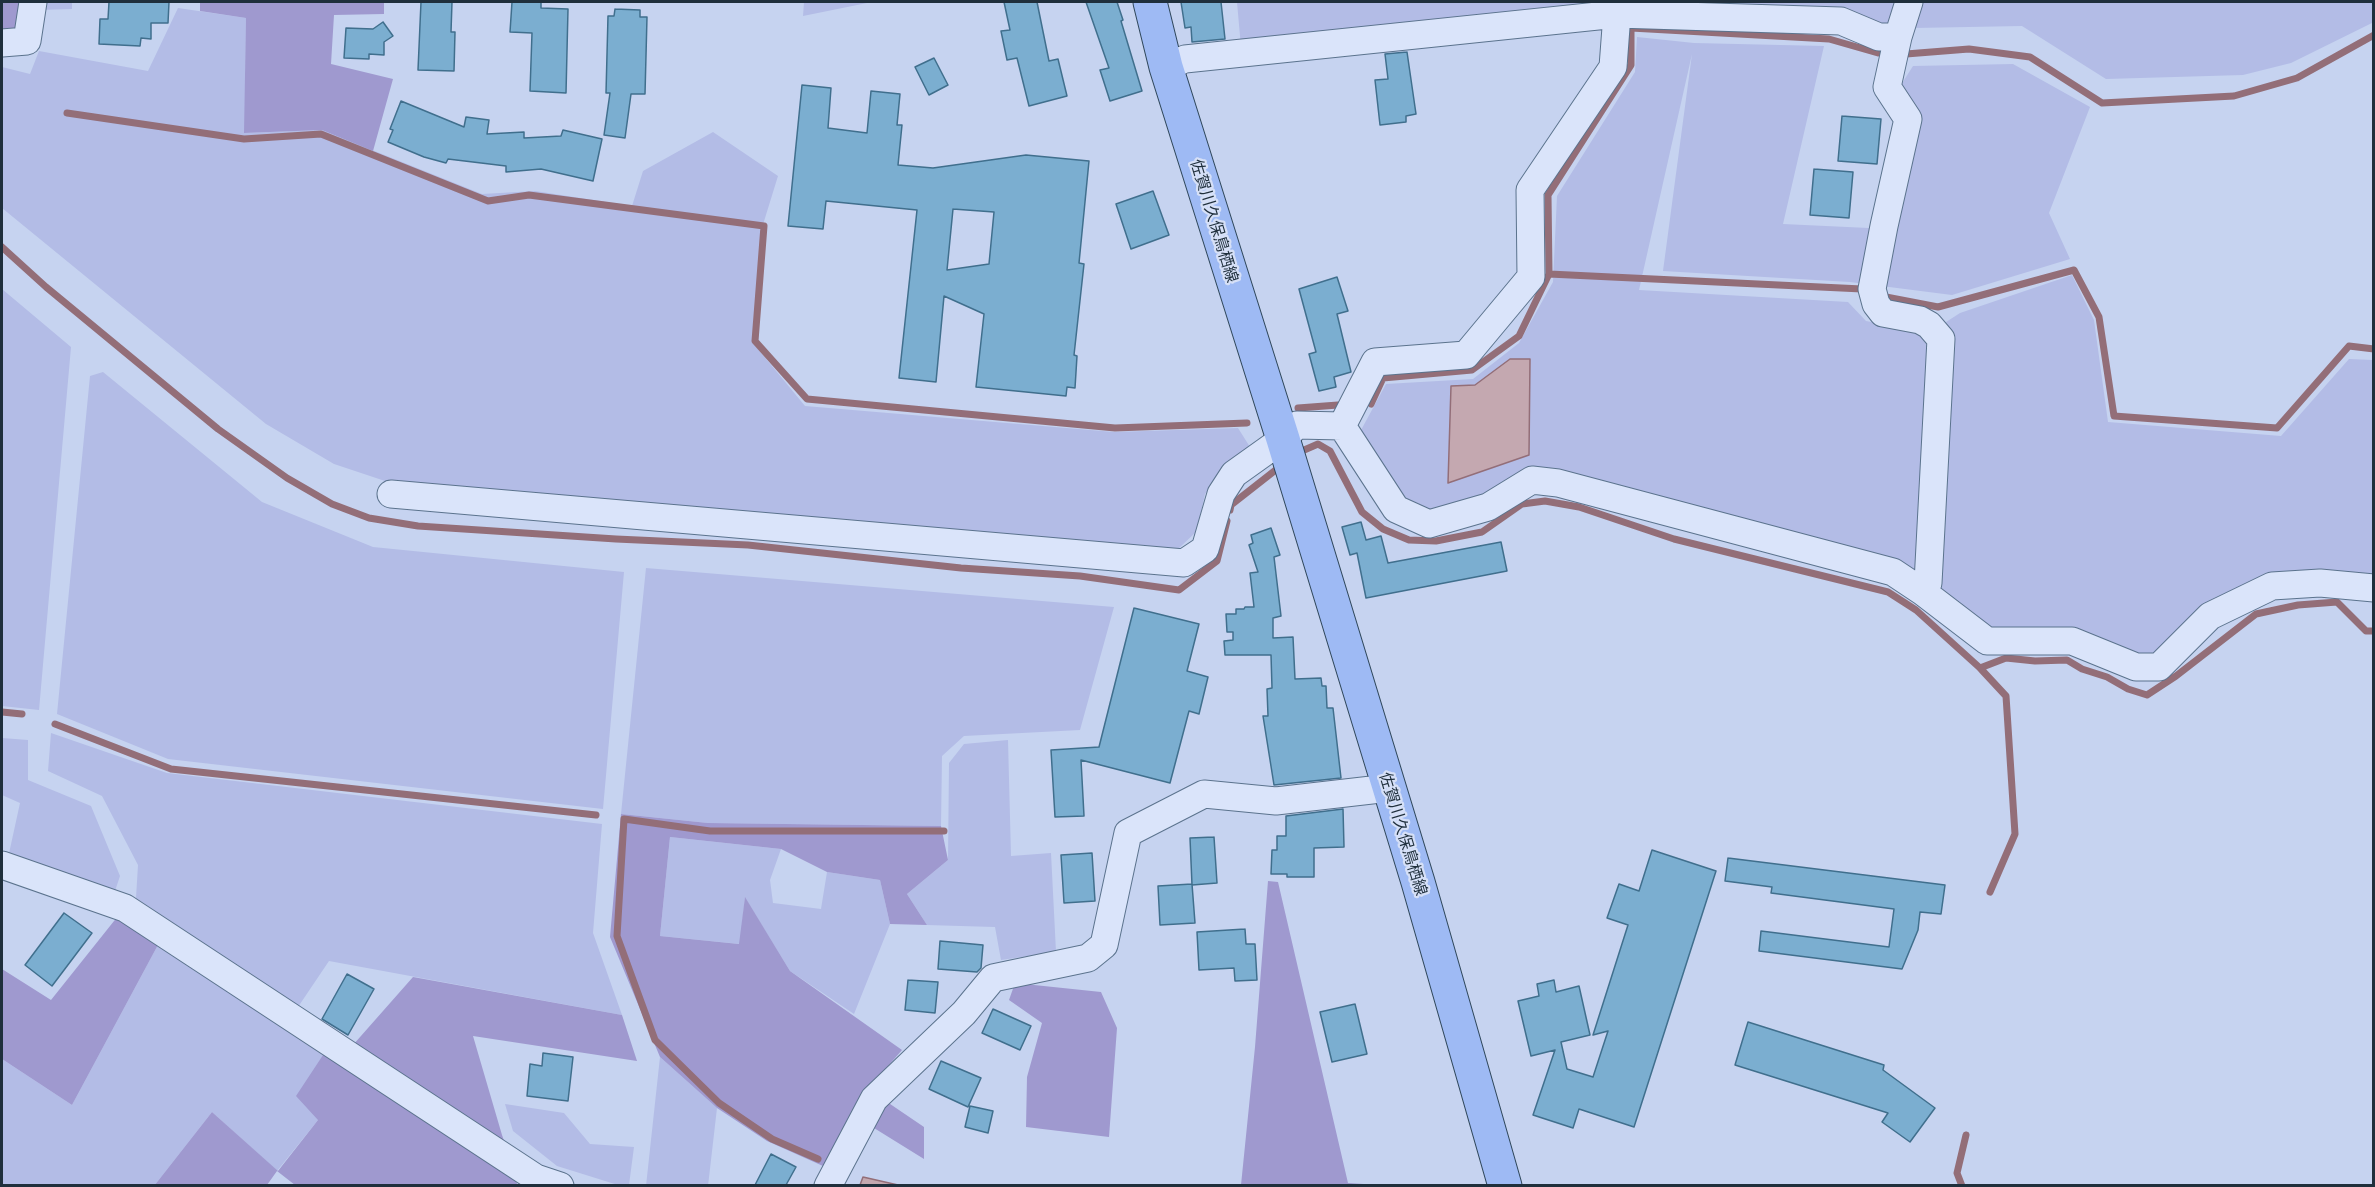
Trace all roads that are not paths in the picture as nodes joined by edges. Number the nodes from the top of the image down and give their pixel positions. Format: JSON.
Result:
{"nodes":[{"id":1,"x":33,"y":2,"type":"edge"},
{"id":2,"x":1150,"y":2,"type":"edge"},
{"id":3,"x":1909,"y":2,"type":"edge"},
{"id":4,"x":1617,"y":14,"type":"junction"},
{"id":5,"x":1898,"y":37,"type":"junction"},
{"id":6,"x":2,"y":43,"type":"edge"},
{"id":7,"x":1166,"y":67,"type":"junction"},
{"id":8,"x":1342,"y":426,"type":"junction"},
{"id":9,"x":1283,"y":439,"type":"junction"},
{"id":10,"x":391,"y":494,"type":"dead end"},
{"id":11,"x":2373,"y":588,"type":"edge"},
{"id":12,"x":1923,"y":592,"type":"junction"},
{"id":13,"x":1389,"y":788,"type":"junction"},
{"id":14,"x":2,"y":865,"type":"edge"},
{"id":15,"x":560,"y":1185,"type":"edge"},
{"id":16,"x":828,"y":1185,"type":"edge"},
{"id":17,"x":1505,"y":1185,"type":"edge"}],
"edges":[{"from":1,"to":6,"type":"street"},
{"from":2,"to":7,"type":"main road","name":"佐賀川久保鳥栖線"},
{"from":3,"to":5,"type":"street"},
{"from":4,"to":5,"type":"street"},
{"from":4,"to":7,"type":"street"},
{"from":4,"to":8,"type":"street"},
{"from":5,"to":12,"type":"street"},
{"from":7,"to":9,"type":"main road","name":"佐賀川久保鳥栖線"},
{"from":8,"to":9,"type":"street"},
{"from":8,"to":12,"type":"street"},
{"from":9,"to":10,"type":"street"},
{"from":9,"to":13,"type":"main road","name":"佐賀川久保鳥栖線"},
{"from":11,"to":12,"type":"street"},
{"from":13,"to":16,"type":"street"},
{"from":13,"to":17,"type":"main road","name":"佐賀川久保鳥栖線"},
{"from":14,"to":15,"type":"street"}]}
